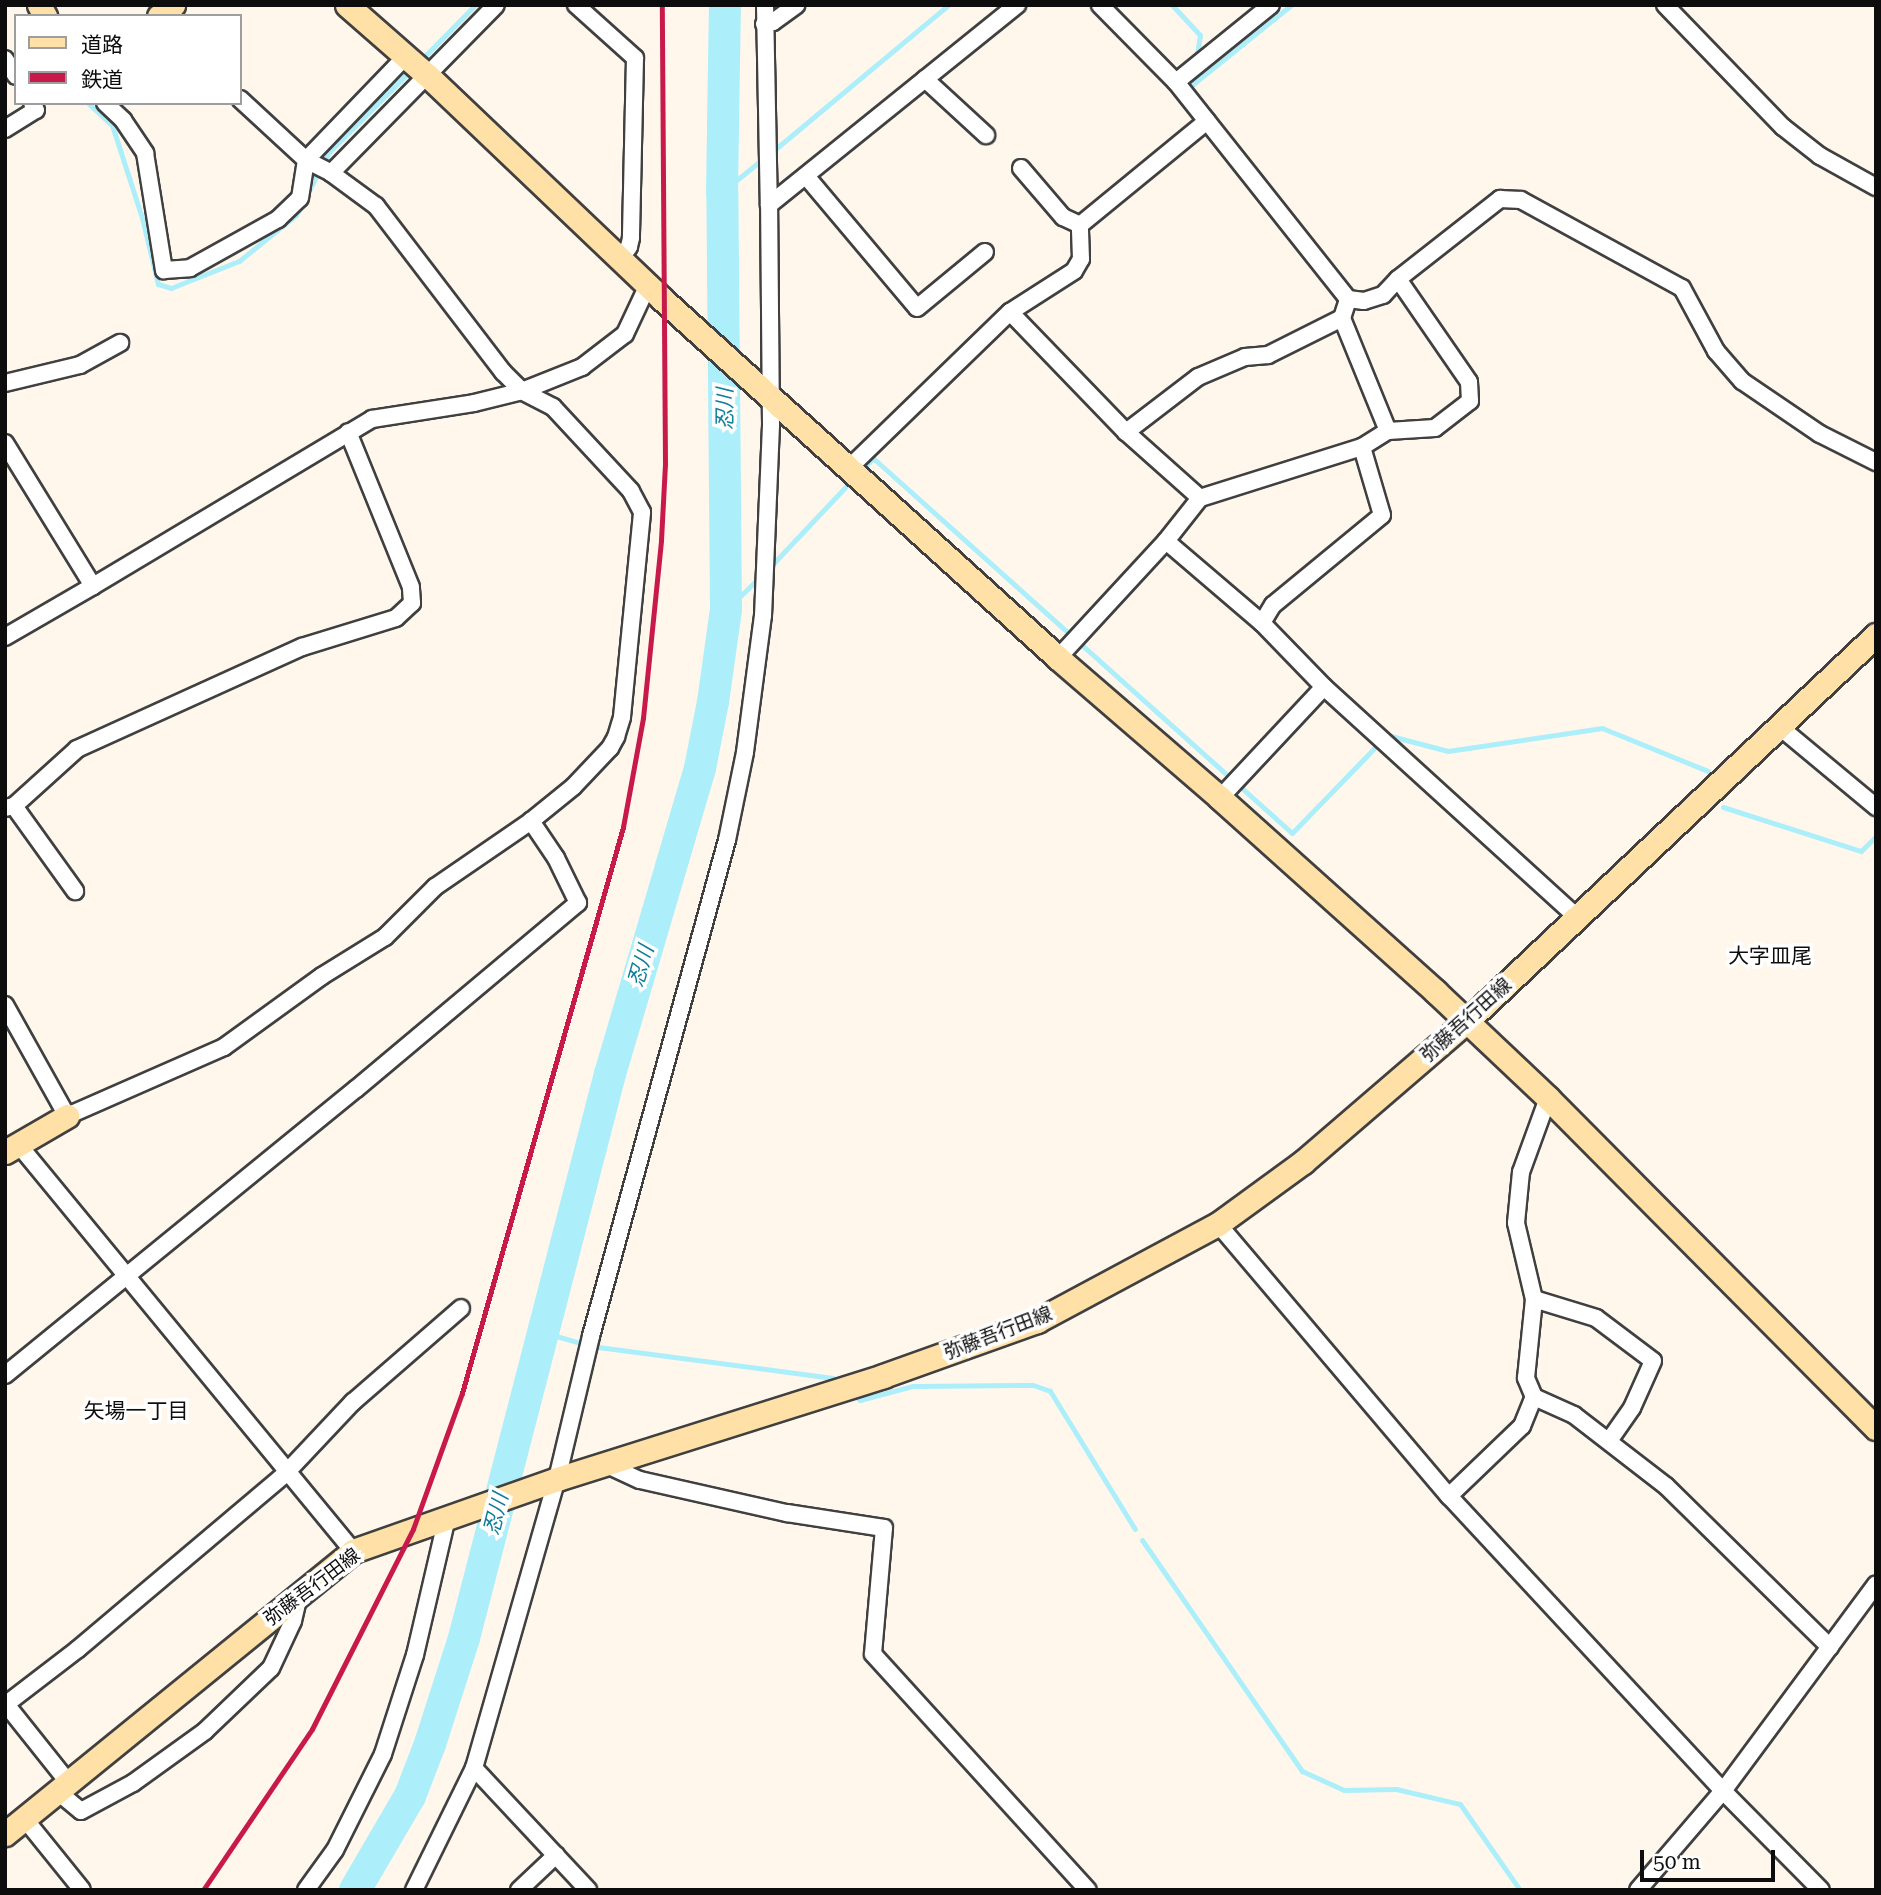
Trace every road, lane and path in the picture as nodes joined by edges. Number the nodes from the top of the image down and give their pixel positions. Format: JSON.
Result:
{"nodes":[{"id":1,"x":346,"y":5,"type":"edge"},
{"id":2,"x":496,"y":5,"type":"edge"},
{"id":3,"x":576,"y":5,"type":"edge"},
{"id":4,"x":765,"y":5,"type":"edge"},
{"id":5,"x":796,"y":5,"type":"edge"},
{"id":6,"x":1017,"y":5,"type":"edge"},
{"id":7,"x":1100,"y":5,"type":"edge"},
{"id":8,"x":1270,"y":5,"type":"edge"},
{"id":9,"x":1665,"y":5,"type":"edge"},
{"id":10,"x":764,"y":24,"type":"junction"},
{"id":11,"x":406,"y":56,"type":"junction"},
{"id":12,"x":427,"y":75,"type":"junction"},
{"id":13,"x":925,"y":79,"type":"junction"},
{"id":14,"x":1176,"y":82,"type":"junction"},
{"id":15,"x":242,"y":101,"type":"edge"},
{"id":16,"x":33,"y":105,"type":"edge"},
{"id":17,"x":106,"y":105,"type":"edge"},
{"id":18,"x":1207,"y":121,"type":"junction"},
{"id":19,"x":5,"y":129,"type":"edge"},
{"id":20,"x":986,"y":135,"type":"dead end"},
{"id":21,"x":306,"y":160,"type":"junction"},
{"id":22,"x":1021,"y":168,"type":"dead end"},
{"id":23,"x":331,"y":173,"type":"junction"},
{"id":24,"x":806,"y":176,"type":"junction"},
{"id":25,"x":1876,"y":187,"type":"edge"},
{"id":26,"x":769,"y":205,"type":"junction"},
{"id":27,"x":1080,"y":225,"type":"junction"},
{"id":28,"x":985,"y":252,"type":"dead end"},
{"id":29,"x":620,"y":259,"type":"junction"},
{"id":30,"x":1398,"y":279,"type":"junction"},
{"id":31,"x":648,"y":285,"type":"junction"},
{"id":32,"x":1348,"y":299,"type":"junction"},
{"id":33,"x":1010,"y":312,"type":"junction"},
{"id":34,"x":1342,"y":318,"type":"junction"},
{"id":35,"x":120,"y":343,"type":"dead end"},
{"id":36,"x":5,"y":383,"type":"edge"},
{"id":37,"x":522,"y":391,"type":"junction"},
{"id":38,"x":767,"y":393,"type":"junction"},
{"id":39,"x":1388,"y":431,"type":"junction"},
{"id":40,"x":348,"y":432,"type":"junction"},
{"id":41,"x":1126,"y":432,"type":"junction"},
{"id":42,"x":5,"y":443,"type":"edge"},
{"id":43,"x":1362,"y":447,"type":"junction"},
{"id":44,"x":1876,"y":463,"type":"edge"},
{"id":45,"x":849,"y":468,"type":"junction"},
{"id":46,"x":1200,"y":498,"type":"junction"},
{"id":47,"x":1166,"y":541,"type":"junction"},
{"id":48,"x":93,"y":586,"type":"junction"},
{"id":49,"x":1262,"y":623,"type":"junction"},
{"id":50,"x":1876,"y":635,"type":"edge"},
{"id":51,"x":5,"y":637,"type":"edge"},
{"id":52,"x":1058,"y":658,"type":"junction"},
{"id":53,"x":1324,"y":687,"type":"junction"},
{"id":54,"x":1781,"y":728,"type":"junction"},
{"id":55,"x":1220,"y":798,"type":"junction"},
{"id":56,"x":10,"y":807,"type":"edge"},
{"id":57,"x":1876,"y":807,"type":"edge"},
{"id":58,"x":531,"y":821,"type":"junction"},
{"id":59,"x":75,"y":891,"type":"dead end"},
{"id":60,"x":1577,"y":917,"type":"junction"},
{"id":61,"x":5,"y":1005,"type":"edge"},
{"id":62,"x":1466,"y":1023,"type":"junction"},
{"id":63,"x":1548,"y":1098,"type":"junction"},
{"id":64,"x":66,"y":1116,"type":"junction"},
{"id":65,"x":12,"y":1148,"type":"edge"},
{"id":66,"x":1218,"y":1224,"type":"junction"},
{"id":67,"x":128,"y":1275,"type":"junction"},
{"id":68,"x":1534,"y":1299,"type":"junction"},
{"id":69,"x":461,"y":1308,"type":"dead end"},
{"id":70,"x":5,"y":1375,"type":"edge"},
{"id":71,"x":1534,"y":1397,"type":"junction"},
{"id":72,"x":1876,"y":1428,"type":"edge"},
{"id":73,"x":1610,"y":1439,"type":"junction"},
{"id":74,"x":605,"y":1464,"type":"junction"},
{"id":75,"x":286,"y":1473,"type":"junction"},
{"id":76,"x":552,"y":1481,"type":"junction"},
{"id":77,"x":1449,"y":1496,"type":"junction"},
{"id":78,"x":452,"y":1515,"type":"junction"},
{"id":79,"x":353,"y":1551,"type":"junction"},
{"id":80,"x":1876,"y":1584,"type":"edge"},
{"id":81,"x":299,"y":1595,"type":"junction"},
{"id":82,"x":1830,"y":1647,"type":"junction"},
{"id":83,"x":5,"y":1704,"type":"edge"},
{"id":84,"x":474,"y":1768,"type":"junction"},
{"id":85,"x":63,"y":1786,"type":"junction"},
{"id":86,"x":1723,"y":1791,"type":"junction"},
{"id":87,"x":24,"y":1818,"type":"junction"},
{"id":88,"x":5,"y":1834,"type":"edge"},
{"id":89,"x":556,"y":1855,"type":"junction"},
{"id":90,"x":82,"y":1890,"type":"edge"},
{"id":91,"x":306,"y":1890,"type":"edge"},
{"id":92,"x":414,"y":1890,"type":"edge"},
{"id":93,"x":519,"y":1890,"type":"edge"},
{"id":94,"x":588,"y":1890,"type":"edge"},
{"id":95,"x":1088,"y":1890,"type":"edge"},
{"id":96,"x":1638,"y":1890,"type":"edge"},
{"id":97,"x":1821,"y":1890,"type":"edge"}],
"edges":[{"from":1,"to":11,"type":"main road"},
{"from":2,"to":12,"type":"street"},
{"from":3,"to":29,"type":"street"},
{"from":4,"to":10,"type":"street"},
{"from":5,"to":10,"type":"street"},
{"from":6,"to":13,"type":"street"},
{"from":7,"to":14,"type":"street"},
{"from":8,"to":14,"type":"street"},
{"from":9,"to":25,"type":"street"},
{"from":10,"to":26,"type":"street"},
{"from":11,"to":12,"type":"main road"},
{"from":11,"to":21,"type":"street"},
{"from":12,"to":23,"type":"street"},
{"from":12,"to":29,"type":"main road"},
{"from":13,"to":20,"type":"street"},
{"from":13,"to":24,"type":"street"},
{"from":14,"to":18,"type":"street"},
{"from":15,"to":21,"type":"street"},
{"from":16,"to":19,"type":"street"},
{"from":17,"to":21,"type":"street"},
{"from":18,"to":27,"type":"street"},
{"from":18,"to":32,"type":"street"},
{"from":21,"to":23,"type":"street"},
{"from":22,"to":27,"type":"street"},
{"from":23,"to":37,"type":"street"},
{"from":24,"to":26,"type":"street"},
{"from":24,"to":28,"type":"street"},
{"from":26,"to":38,"type":"street"},
{"from":27,"to":33,"type":"street"},
{"from":29,"to":31,"type":"main road"},
{"from":30,"to":32,"type":"street"},
{"from":30,"to":39,"type":"street"},
{"from":30,"to":44,"type":"street"},
{"from":31,"to":37,"type":"street"},
{"from":31,"to":38,"type":"main road"},
{"from":32,"to":34,"type":"street"},
{"from":33,"to":41,"type":"street"},
{"from":33,"to":45,"type":"street"},
{"from":34,"to":39,"type":"street"},
{"from":34,"to":41,"type":"street"},
{"from":35,"to":36,"type":"street"},
{"from":37,"to":40,"type":"street"},
{"from":37,"to":58,"type":"street"},
{"from":38,"to":45,"type":"main road"},
{"from":38,"to":76,"type":"street"},
{"from":39,"to":43,"type":"street"},
{"from":40,"to":48,"type":"street"},
{"from":40,"to":56,"type":"street"},
{"from":41,"to":46,"type":"street"},
{"from":42,"to":48,"type":"street"},
{"from":43,"to":46,"type":"street"},
{"from":43,"to":49,"type":"street"},
{"from":45,"to":52,"type":"main road"},
{"from":46,"to":47,"type":"street"},
{"from":47,"to":49,"type":"street"},
{"from":47,"to":52,"type":"street"},
{"from":48,"to":51,"type":"street"},
{"from":49,"to":53,"type":"street"},
{"from":50,"to":54,"type":"main road","name":"弥藤吾行田線"},
{"from":52,"to":55,"type":"main road"},
{"from":53,"to":55,"type":"street"},
{"from":53,"to":60,"type":"street"},
{"from":54,"to":57,"type":"street"},
{"from":54,"to":60,"type":"main road","name":"弥藤吾行田線"},
{"from":55,"to":62,"type":"main road"},
{"from":56,"to":59,"type":"street"},
{"from":58,"to":64,"type":"street"},
{"from":58,"to":67,"type":"street"},
{"from":60,"to":62,"type":"main road","name":"弥藤吾行田線"},
{"from":61,"to":64,"type":"street"},
{"from":62,"to":63,"type":"main road"},
{"from":62,"to":66,"type":"main road","name":"弥藤吾行田線"},
{"from":63,"to":68,"type":"street"},
{"from":63,"to":72,"type":"main road"},
{"from":64,"to":65,"type":"main road"},
{"from":65,"to":67,"type":"street"},
{"from":66,"to":74,"type":"main road","name":"弥藤吾行田線"},
{"from":66,"to":77,"type":"street"},
{"from":67,"to":70,"type":"street"},
{"from":67,"to":75,"type":"street"},
{"from":68,"to":71,"type":"street"},
{"from":68,"to":73,"type":"street"},
{"from":69,"to":75,"type":"street"},
{"from":71,"to":73,"type":"street"},
{"from":71,"to":77,"type":"street"},
{"from":73,"to":82,"type":"street"},
{"from":74,"to":76,"type":"main road","name":"弥藤吾行田線"},
{"from":74,"to":95,"type":"street"},
{"from":75,"to":79,"type":"street"},
{"from":75,"to":83,"type":"street"},
{"from":76,"to":78,"type":"main road","name":"弥藤吾行田線"},
{"from":76,"to":84,"type":"street"},
{"from":77,"to":86,"type":"street"},
{"from":78,"to":79,"type":"main road","name":"弥藤吾行田線"},
{"from":78,"to":91,"type":"street"},
{"from":79,"to":81,"type":"main road","name":"弥藤吾行田線"},
{"from":80,"to":82,"type":"street"},
{"from":81,"to":85,"type":"main road","name":"弥藤吾行田線"},
{"from":81,"to":85,"type":"street"},
{"from":82,"to":86,"type":"street"},
{"from":83,"to":85,"type":"street"},
{"from":84,"to":89,"type":"street"},
{"from":84,"to":92,"type":"street"},
{"from":85,"to":87,"type":"main road","name":"弥藤吾行田線"},
{"from":86,"to":96,"type":"street"},
{"from":86,"to":97,"type":"street"},
{"from":87,"to":88,"type":"main road","name":"弥藤吾行田線"},
{"from":87,"to":90,"type":"street"},
{"from":89,"to":93,"type":"street"},
{"from":89,"to":94,"type":"street"}]}
